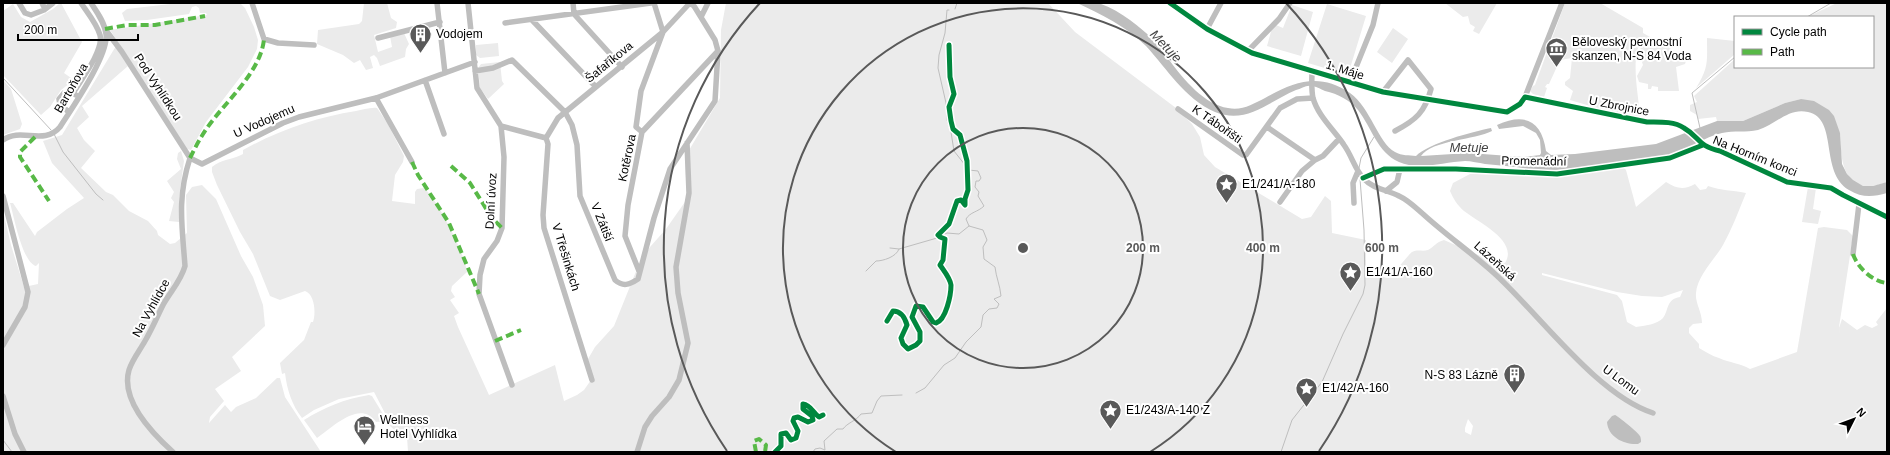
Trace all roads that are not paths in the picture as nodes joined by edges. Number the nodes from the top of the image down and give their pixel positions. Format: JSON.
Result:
{"nodes":[{"id":1,"x":19,"y":3,"type":"edge"},
{"id":2,"x":42,"y":3,"type":"edge"},
{"id":3,"x":53,"y":3,"type":"edge"},
{"id":4,"x":81,"y":3,"type":"edge"},
{"id":5,"x":91,"y":3,"type":"edge"},
{"id":6,"x":252,"y":3,"type":"edge"},
{"id":7,"x":437,"y":3,"type":"edge"},
{"id":8,"x":468,"y":3,"type":"edge"},
{"id":9,"x":573,"y":3,"type":"edge"},
{"id":10,"x":653,"y":3,"type":"edge"},
{"id":11,"x":689,"y":3,"type":"edge"},
{"id":12,"x":708,"y":3,"type":"edge"},
{"id":13,"x":1170,"y":3,"type":"edge"},
{"id":14,"x":1221,"y":3,"type":"edge"},
{"id":15,"x":1290,"y":3,"type":"edge"},
{"id":16,"x":1378,"y":3,"type":"edge"},
{"id":17,"x":1562,"y":3,"type":"edge"},
{"id":18,"x":45,"y":9,"type":"junction"},
{"id":19,"x":574,"y":14,"type":"junction"},
{"id":20,"x":701,"y":17,"type":"junction"},
{"id":21,"x":532,"y":20,"type":"junction"},
{"id":22,"x":440,"y":22,"type":"junction"},
{"id":23,"x":505,"y":23,"type":"dead end"},
{"id":24,"x":105,"y":29,"type":"junction"},
{"id":25,"x":1207,"y":29,"type":"junction"},
{"id":26,"x":663,"y":32,"type":"junction"},
{"id":27,"x":378,"y":38,"type":"dead end"},
{"id":28,"x":314,"y":45,"type":"dead end"},
{"id":29,"x":718,"y":51,"type":"junction"},
{"id":30,"x":1248,"y":51,"type":"junction"},
{"id":31,"x":475,"y":62,"type":"junction"},
{"id":32,"x":622,"y":67,"type":"junction"},
{"id":33,"x":1312,"y":70,"type":"junction"},
{"id":34,"x":475,"y":71,"type":"junction"},
{"id":35,"x":445,"y":73,"type":"junction"},
{"id":36,"x":425,"y":80,"type":"junction"},
{"id":37,"x":1350,"y":82,"type":"junction"},
{"id":38,"x":596,"y":87,"type":"junction"},
{"id":39,"x":74,"y":91,"type":"junction"},
{"id":40,"x":1383,"y":92,"type":"junction"},
{"id":41,"x":1313,"y":95,"type":"junction"},
{"id":42,"x":78,"y":96,"type":"junction"},
{"id":43,"x":376,"y":98,"type":"junction"},
{"id":44,"x":1525,"y":98,"type":"junction"},
{"id":45,"x":1428,"y":100,"type":"junction"},
{"id":46,"x":1178,"y":109,"type":"dead end"},
{"id":47,"x":69,"y":112,"type":"junction"},
{"id":48,"x":565,"y":112,"type":"junction"},
{"id":49,"x":501,"y":126,"type":"junction"},
{"id":50,"x":1267,"y":127,"type":"junction"},
{"id":51,"x":1395,"y":131,"type":"dead end"},
{"id":52,"x":642,"y":132,"type":"junction"},
{"id":53,"x":444,"y":134,"type":"dead end"},
{"id":54,"x":546,"y":138,"type":"junction"},
{"id":55,"x":1339,"y":139,"type":"junction"},
{"id":56,"x":3,"y":140,"type":"edge"},
{"id":57,"x":687,"y":143,"type":"junction"},
{"id":58,"x":1703,"y":145,"type":"joint"},
{"id":59,"x":190,"y":158,"type":"junction"},
{"id":60,"x":1315,"y":160,"type":"junction"},
{"id":61,"x":412,"y":162,"type":"dead end"},
{"id":62,"x":1400,"y":169,"type":"dead end"},
{"id":63,"x":1358,"y":171,"type":"junction"},
{"id":64,"x":1386,"y":191,"type":"junction"},
{"id":65,"x":3,"y":196,"type":"edge"},
{"id":66,"x":1280,"y":202,"type":"dead end"},
{"id":67,"x":1354,"y":204,"type":"dead end"},
{"id":68,"x":1859,"y":204,"type":"junction"},
{"id":69,"x":1887,"y":217,"type":"edge"},
{"id":70,"x":1853,"y":254,"type":"dead end"},
{"id":71,"x":639,"y":271,"type":"junction"},
{"id":72,"x":3,"y":345,"type":"edge"},
{"id":73,"x":1580,"y":360,"type":"joint"},
{"id":74,"x":592,"y":380,"type":"dead end"},
{"id":75,"x":512,"y":385,"type":"dead end"},
{"id":76,"x":3,"y":396,"type":"edge"},
{"id":77,"x":1653,"y":413,"type":"dead end"},
{"id":78,"x":24,"y":452,"type":"edge"},
{"id":79,"x":173,"y":452,"type":"edge"},
{"id":80,"x":638,"y":452,"type":"edge"}],
"edges":[{"from":1,"to":18,"type":"street"},
{"from":2,"to":18,"type":"street"},
{"from":3,"to":18,"type":"street"},
{"from":4,"to":39,"type":"street"},
{"from":5,"to":24,"type":"street","name":"Bartoňova"},
{"from":6,"to":28,"type":"street"},
{"from":7,"to":22,"type":"street"},
{"from":8,"to":31,"type":"street"},
{"from":9,"to":19,"type":"street"},
{"from":10,"to":19,"type":"street"},
{"from":10,"to":26,"type":"street"},
{"from":11,"to":20,"type":"street"},
{"from":11,"to":26,"type":"street","name":"Šafaříkova"},
{"from":12,"to":20,"type":"street"},
{"from":13,"to":25,"type":"street","name":"1. Máje"},
{"from":14,"to":25,"type":"street"},
{"from":15,"to":30,"type":"street"},
{"from":16,"to":37,"type":"street"},
{"from":17,"to":44,"type":"street"},
{"from":19,"to":21,"type":"street"},
{"from":19,"to":32,"type":"street"},
{"from":20,"to":29,"type":"street"},
{"from":21,"to":23,"type":"street"},
{"from":21,"to":38,"type":"street"},
{"from":22,"to":27,"type":"street"},
{"from":22,"to":35,"type":"street"},
{"from":24,"to":42,"type":"street","name":"Bartoňova"},
{"from":24,"to":59,"type":"street","name":"Pod Vyhlídkou"},
{"from":25,"to":30,"type":"street","name":"1. Máje"},
{"from":26,"to":32,"type":"street","name":"Šafaříkova"},
{"from":26,"to":52,"type":"street"},
{"from":29,"to":52,"type":"street","name":"Kotěrova"},
{"from":29,"to":57,"type":"street","name":"V Zátiší"},
{"from":30,"to":33,"type":"street","name":"1. Máje"},
{"from":31,"to":34,"type":"street"},
{"from":31,"to":35,"type":"street","name":"U Vodojemu"},
{"from":32,"to":38,"type":"street","name":"Šafaříkova"},
{"from":33,"to":37,"type":"street","name":"1. Máje"},
{"from":33,"to":41,"type":"street","name":"Lázeňská"},
{"from":34,"to":48,"type":"street","name":"V Zátiší"},
{"from":34,"to":49,"type":"street"},
{"from":35,"to":36,"type":"street","name":"U Vodojemu"},
{"from":36,"to":43,"type":"street","name":"U Vodojemu"},
{"from":36,"to":53,"type":"street"},
{"from":37,"to":40,"type":"street","name":"1. Máje"},
{"from":38,"to":48,"type":"street","name":"Šafaříkova"},
{"from":39,"to":42,"type":"street"},
{"from":39,"to":47,"type":"street"},
{"from":40,"to":45,"type":"street","name":"1. Máje"},
{"from":40,"to":45,"type":"street"},
{"from":41,"to":50,"type":"street","name":"K Tábořišti"},
{"from":41,"to":55,"type":"street","name":"Lázeňská"},
{"from":42,"to":47,"type":"street","name":"Bartoňova"},
{"from":43,"to":59,"type":"street","name":"U Vodojemu"},
{"from":43,"to":61,"type":"street"},
{"from":44,"to":45,"type":"street","name":"1. Máje"},
{"from":44,"to":58,"type":"street","name":"U Zbrojnice"},
{"from":45,"to":51,"type":"street"},
{"from":46,"to":50,"type":"street","name":"K Tábořišti"},
{"from":47,"to":56,"type":"street","name":"Bartoňova"},
{"from":48,"to":54,"type":"street","name":"Šafaříkova"},
{"from":48,"to":71,"type":"street","name":"V Zátiší"},
{"from":49,"to":54,"type":"street"},
{"from":49,"to":75,"type":"street","name":"Dolní úvoz"},
{"from":50,"to":60,"type":"street"},
{"from":52,"to":71,"type":"street","name":"Kotěrova"},
{"from":54,"to":74,"type":"street","name":"V Třešinkách"},
{"from":55,"to":60,"type":"street"},
{"from":55,"to":63,"type":"street","name":"Lázeňská"},
{"from":57,"to":71,"type":"street","name":"V Zátiší"},
{"from":57,"to":80,"type":"street"},
{"from":58,"to":68,"type":"street","name":"Na Horním konci"},
{"from":59,"to":79,"type":"street","name":"Na Vyhlídce"},
{"from":60,"to":66,"type":"street"},
{"from":62,"to":64,"type":"street"},
{"from":63,"to":64,"type":"street","name":"Lázeňská"},
{"from":63,"to":67,"type":"street"},
{"from":64,"to":73,"type":"street","name":"Lázeňská"},
{"from":65,"to":72,"type":"street"},
{"from":68,"to":69,"type":"street","name":"Na Horním konci"},
{"from":68,"to":70,"type":"street"},
{"from":73,"to":77,"type":"street","name":"U Lomu"},
{"from":76,"to":78,"type":"street"}]}
